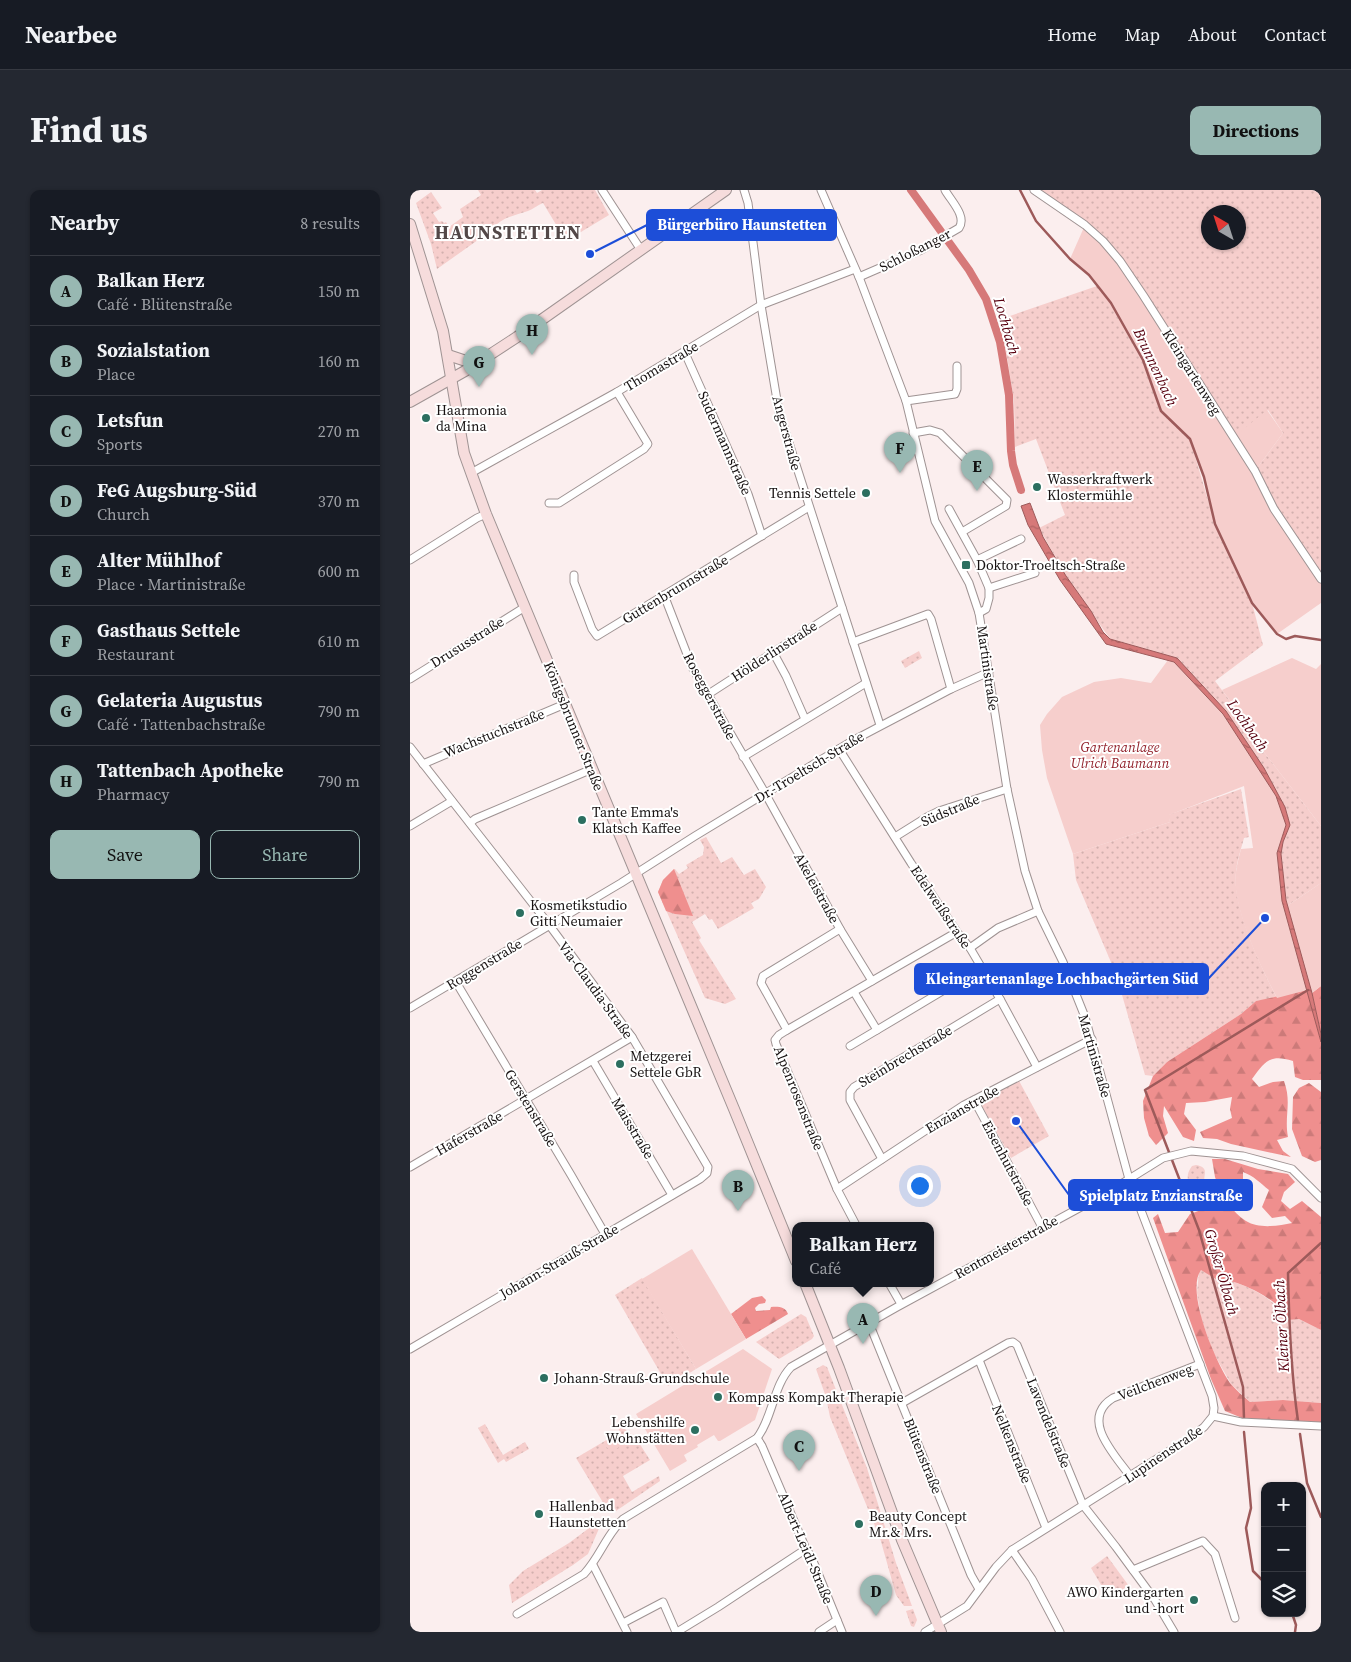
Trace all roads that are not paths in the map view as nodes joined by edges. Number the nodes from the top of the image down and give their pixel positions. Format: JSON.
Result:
{"nodes":[{"id":1,"x":602,"y":190,"type":"edge"},
{"id":2,"x":726,"y":190,"type":"edge"},
{"id":3,"x":744,"y":190,"type":"edge"},
{"id":4,"x":821,"y":190,"type":"edge"},
{"id":5,"x":945,"y":190,"type":"edge"},
{"id":6,"x":1034,"y":190,"type":"edge"},
{"id":7,"x":410,"y":224,"type":"edge"},
{"id":8,"x":641,"y":250,"type":"junction"},
{"id":9,"x":855,"y":269,"type":"junction"},
{"id":10,"x":859,"y":277,"type":"junction"},
{"id":11,"x":761,"y":305,"type":"junction"},
{"id":12,"x":684,"y":353,"type":"junction"},
{"id":13,"x":448,"y":355,"type":"junction"},
{"id":14,"x":478,"y":362,"type":"junction"},
{"id":15,"x":956,"y":366,"type":"dead end"},
{"id":16,"x":451,"y":379,"type":"junction"},
{"id":17,"x":617,"y":392,"type":"junction"},
{"id":18,"x":906,"y":401,"type":"junction"},
{"id":19,"x":410,"y":402,"type":"edge"},
{"id":20,"x":913,"y":433,"type":"junction"},
{"id":21,"x":471,"y":473,"type":"junction"},
{"id":22,"x":549,"y":504,"type":"dead end"},
{"id":23,"x":809,"y":507,"type":"junction"},
{"id":24,"x":949,"y":509,"type":"dead end"},
{"id":25,"x":486,"y":514,"type":"junction"},
{"id":26,"x":962,"y":532,"type":"junction"},
{"id":27,"x":762,"y":536,"type":"junction"},
{"id":28,"x":1021,"y":539,"type":"dead end"},
{"id":29,"x":410,"y":560,"type":"edge"},
{"id":30,"x":977,"y":560,"type":"junction"},
{"id":31,"x":1035,"y":573,"type":"dead end"},
{"id":32,"x":574,"y":575,"type":"dead end"},
{"id":33,"x":1321,"y":579,"type":"edge"},
{"id":34,"x":989,"y":588,"type":"junction"},
{"id":35,"x":664,"y":595,"type":"junction"},
{"id":36,"x":525,"y":608,"type":"junction"},
{"id":37,"x":842,"y":608,"type":"junction"},
{"id":38,"x":979,"y":613,"type":"junction"},
{"id":39,"x":853,"y":642,"type":"junction"},
{"id":40,"x":773,"y":652,"type":"junction"},
{"id":41,"x":989,"y":672,"type":"junction"},
{"id":42,"x":410,"y":679,"type":"edge"},
{"id":43,"x":866,"y":683,"type":"junction"},
{"id":44,"x":951,"y":689,"type":"junction"},
{"id":45,"x":706,"y":694,"type":"junction"},
{"id":46,"x":565,"y":704,"type":"junction"},
{"id":47,"x":805,"y":719,"type":"junction"},
{"id":48,"x":880,"y":725,"type":"junction"},
{"id":49,"x":410,"y":747,"type":"edge"},
{"id":50,"x":839,"y":749,"type":"junction"},
{"id":51,"x":743,"y":756,"type":"junction"},
{"id":52,"x":423,"y":764,"type":"junction"},
{"id":53,"x":592,"y":769,"type":"junction"},
{"id":54,"x":1007,"y":789,"type":"junction"},
{"id":55,"x":765,"y":793,"type":"junction"},
{"id":56,"x":452,"y":801,"type":"junction"},
{"id":57,"x":470,"y":823,"type":"junction"},
{"id":58,"x":410,"y":826,"type":"edge"},
{"id":59,"x":895,"y":838,"type":"junction"},
{"id":60,"x":636,"y":874,"type":"junction"},
{"id":61,"x":1038,"y":911,"type":"junction"},
{"id":62,"x":549,"y":926,"type":"junction"},
{"id":63,"x":840,"y":929,"type":"junction"},
{"id":64,"x":957,"y":932,"type":"junction"},
{"id":65,"x":970,"y":948,"type":"junction"},
{"id":66,"x":981,"y":968,"type":"junction"},
{"id":67,"x":872,"y":981,"type":"junction"},
{"id":68,"x":456,"y":982,"type":"junction"},
{"id":69,"x":854,"y":992,"type":"junction"},
{"id":70,"x":1000,"y":999,"type":"junction"},
{"id":71,"x":410,"y":1008,"type":"edge"},
{"id":72,"x":787,"y":1030,"type":"junction"},
{"id":73,"x":877,"y":1030,"type":"junction"},
{"id":74,"x":632,"y":1037,"type":"junction"},
{"id":75,"x":1092,"y":1039,"type":"junction"},
{"id":76,"x":850,"y":1046,"type":"dead end"},
{"id":77,"x":593,"y":1061,"type":"junction"},
{"id":78,"x":1037,"y":1067,"type":"junction"},
{"id":79,"x":526,"y":1100,"type":"junction"},
{"id":80,"x":974,"y":1100,"type":"junction"},
{"id":81,"x":882,"y":1158,"type":"junction"},
{"id":82,"x":410,"y":1168,"type":"edge"},
{"id":83,"x":707,"y":1173,"type":"joint"},
{"id":84,"x":1129,"y":1179,"type":"junction"},
{"id":85,"x":837,"y":1189,"type":"junction"},
{"id":86,"x":672,"y":1195,"type":"junction"},
{"id":87,"x":1321,"y":1198,"type":"edge"},
{"id":88,"x":854,"y":1222,"type":"edge"},
{"id":89,"x":1042,"y":1227,"type":"junction"},
{"id":90,"x":604,"y":1234,"type":"junction"},
{"id":91,"x":792,"y":1250,"type":"edge"},
{"id":92,"x":934,"y":1286,"type":"edge"},
{"id":93,"x":806,"y":1287,"type":"edge"},
{"id":94,"x":891,"y":1287,"type":"edge"},
{"id":95,"x":932,"y":1287,"type":"edge"},
{"id":96,"x":901,"y":1304,"type":"junction"},
{"id":97,"x":868,"y":1322,"type":"junction"},
{"id":98,"x":830,"y":1344,"type":"junction"},
{"id":99,"x":410,"y":1349,"type":"edge"},
{"id":100,"x":979,"y":1360,"type":"junction"},
{"id":101,"x":1200,"y":1364,"type":"junction"},
{"id":102,"x":902,"y":1403,"type":"junction"},
{"id":103,"x":1213,"y":1416,"type":"junction"},
{"id":104,"x":1321,"y":1426,"type":"edge"},
{"id":105,"x":757,"y":1438,"type":"junction"},
{"id":106,"x":1130,"y":1476,"type":"junction"},
{"id":107,"x":1083,"y":1506,"type":"junction"},
{"id":108,"x":1046,"y":1528,"type":"junction"},
{"id":109,"x":806,"y":1549,"type":"junction"},
{"id":110,"x":1012,"y":1550,"type":"junction"},
{"id":111,"x":593,"y":1565,"type":"junction"},
{"id":112,"x":1133,"y":1570,"type":"junction"},
{"id":113,"x":979,"y":1589,"type":"junction"},
{"id":114,"x":517,"y":1614,"type":"dead end"},
{"id":115,"x":1235,"y":1618,"type":"dead end"},
{"id":116,"x":837,"y":1620,"type":"junction"},
{"id":117,"x":623,"y":1623,"type":"junction"},
{"id":118,"x":940,"y":1628,"type":"edge"},
{"id":119,"x":1173,"y":1629,"type":"edge"},
{"id":120,"x":627,"y":1632,"type":"edge"},
{"id":121,"x":676,"y":1632,"type":"edge"},
{"id":122,"x":819,"y":1632,"type":"edge"},
{"id":123,"x":842,"y":1632,"type":"edge"},
{"id":124,"x":925,"y":1632,"type":"edge"},
{"id":125,"x":1060,"y":1632,"type":"edge"},
{"id":126,"x":1164,"y":1632,"type":"edge"}],
"edges":[{"from":1,"to":8,"type":"street"},
{"from":2,"to":8,"type":"main road"},
{"from":3,"to":11,"type":"street","name":"Angerstraße"},
{"from":4,"to":9,"type":"street","name":"Martinistraße"},
{"from":5,"to":10,"type":"street","name":"Schloßanger"},
{"from":6,"to":33,"type":"street","name":"Kleingartenweg"},
{"from":7,"to":13,"type":"main road","name":"Königsbrunner Straße"},
{"from":8,"to":14,"type":"main road"},
{"from":9,"to":10,"type":"street","name":"Martinistraße"},
{"from":9,"to":11,"type":"street","name":"Thomastraße"},
{"from":10,"to":18,"type":"street","name":"Martinistraße"},
{"from":11,"to":12,"type":"street","name":"Thomastraße"},
{"from":11,"to":23,"type":"street","name":"Angerstraße"},
{"from":12,"to":17,"type":"street","name":"Thomastraße"},
{"from":12,"to":27,"type":"street","name":"Sudermannstraße"},
{"from":13,"to":14,"type":"main road"},
{"from":13,"to":16,"type":"main road","name":"Königsbrunner Straße"},
{"from":14,"to":16,"type":"main road"},
{"from":15,"to":18,"type":"street"},
{"from":16,"to":19,"type":"main road"},
{"from":16,"to":21,"type":"main road","name":"Königsbrunner Straße"},
{"from":17,"to":21,"type":"street","name":"Thomastraße"},
{"from":17,"to":22,"type":"street"},
{"from":18,"to":20,"type":"street","name":"Martinistraße"},
{"from":20,"to":26,"type":"street"},
{"from":20,"to":38,"type":"street","name":"Martinistraße"},
{"from":21,"to":25,"type":"main road","name":"Königsbrunner Straße"},
{"from":23,"to":27,"type":"street","name":"Guttenbrunnstraße"},
{"from":23,"to":37,"type":"street","name":"Angerstraße"},
{"from":24,"to":26,"type":"street"},
{"from":25,"to":29,"type":"street"},
{"from":25,"to":36,"type":"main road","name":"Königsbrunner Straße"},
{"from":26,"to":30,"type":"street"},
{"from":27,"to":35,"type":"street","name":"Guttenbrunnstraße"},
{"from":28,"to":30,"type":"street"},
{"from":30,"to":34,"type":"street"},
{"from":31,"to":34,"type":"street"},
{"from":32,"to":35,"type":"street","name":"Guttenbrunnstraße"},
{"from":34,"to":38,"type":"street","name":"Martinistraße"},
{"from":35,"to":45,"type":"street","name":"Roseggerstraße"},
{"from":36,"to":42,"type":"street","name":"Drususstraße"},
{"from":36,"to":46,"type":"main road","name":"Königsbrunner Straße"},
{"from":37,"to":39,"type":"street","name":"Angerstraße"},
{"from":37,"to":40,"type":"street","name":"Hölderlinstraße"},
{"from":38,"to":41,"type":"street","name":"Martinistraße"},
{"from":39,"to":43,"type":"street","name":"Angerstraße"},
{"from":39,"to":44,"type":"street"},
{"from":40,"to":45,"type":"street","name":"Hölderlinstraße"},
{"from":40,"to":47,"type":"street"},
{"from":41,"to":44,"type":"street","name":"Dr.-Troeltsch-Straße"},
{"from":41,"to":54,"type":"street","name":"Martinistraße"},
{"from":43,"to":47,"type":"street"},
{"from":43,"to":48,"type":"street","name":"Angerstraße"},
{"from":44,"to":48,"type":"street","name":"Dr.-Troeltsch-Straße"},
{"from":45,"to":51,"type":"street","name":"Roseggerstraße"},
{"from":46,"to":52,"type":"street","name":"Wachstuchstraße"},
{"from":46,"to":53,"type":"main road","name":"Königsbrunner Straße"},
{"from":47,"to":51,"type":"street"},
{"from":48,"to":50,"type":"street","name":"Dr.-Troeltsch-Straße"},
{"from":49,"to":52,"type":"street","name":"Via-Claudia-Straße"},
{"from":50,"to":55,"type":"street","name":"Dr.-Troeltsch-Straße"},
{"from":50,"to":59,"type":"street","name":"Edelweißstraße"},
{"from":51,"to":55,"type":"street","name":"Roseggerstraße"},
{"from":52,"to":56,"type":"street","name":"Via-Claudia-Straße"},
{"from":53,"to":57,"type":"street"},
{"from":53,"to":60,"type":"main road","name":"Königsbrunner Straße"},
{"from":54,"to":59,"type":"street","name":"Südstraße"},
{"from":54,"to":61,"type":"street","name":"Martinistraße"},
{"from":55,"to":60,"type":"street","name":"Dr.-Troeltsch-Straße"},
{"from":55,"to":63,"type":"street","name":"Akeleistraße"},
{"from":56,"to":57,"type":"street","name":"Via-Claudia-Straße"},
{"from":56,"to":58,"type":"street"},
{"from":57,"to":62,"type":"street","name":"Via-Claudia-Straße"},
{"from":59,"to":64,"type":"street","name":"Edelweißstraße"},
{"from":60,"to":62,"type":"street","name":"Roggenstraße"},
{"from":60,"to":91,"type":"main road","name":"Königsbrunner Straße"},
{"from":61,"to":65,"type":"street"},
{"from":61,"to":75,"type":"street","name":"Martinistraße"},
{"from":62,"to":68,"type":"street","name":"Roggenstraße"},
{"from":62,"to":74,"type":"street","name":"Via-Claudia-Straße"},
{"from":63,"to":67,"type":"street","name":"Akeleistraße"},
{"from":63,"to":72,"type":"street","name":"Alpenrosenstraße"},
{"from":64,"to":65,"type":"street","name":"Edelweißstraße"},
{"from":64,"to":67,"type":"street"},
{"from":65,"to":66,"type":"street","name":"Edelweißstraße"},
{"from":66,"to":70,"type":"street","name":"Edelweißstraße"},
{"from":66,"to":73,"type":"street"},
{"from":67,"to":69,"type":"street"},
{"from":68,"to":71,"type":"street","name":"Roggenstraße"},
{"from":68,"to":79,"type":"street","name":"Gerstenstraße"},
{"from":69,"to":72,"type":"street"},
{"from":69,"to":73,"type":"street"},
{"from":70,"to":78,"type":"street","name":"Edelweißstraße"},
{"from":70,"to":81,"type":"street","name":"Steinbrechstraße"},
{"from":72,"to":85,"type":"street","name":"Alpenrosenstraße"},
{"from":73,"to":76,"type":"street"},
{"from":74,"to":77,"type":"street","name":"Haferstraße"},
{"from":74,"to":83,"type":"street","name":"Via-Claudia-Straße"},
{"from":75,"to":78,"type":"street","name":"Enzianstraße"},
{"from":75,"to":84,"type":"street","name":"Martinistraße"},
{"from":77,"to":79,"type":"street","name":"Haferstraße"},
{"from":77,"to":86,"type":"street","name":"Maisstraße"},
{"from":78,"to":80,"type":"street","name":"Enzianstraße"},
{"from":79,"to":82,"type":"street","name":"Haferstraße"},
{"from":79,"to":90,"type":"street","name":"Gerstenstraße"},
{"from":80,"to":81,"type":"street","name":"Enzianstraße"},
{"from":80,"to":89,"type":"street","name":"Eisenhutstraße"},
{"from":81,"to":85,"type":"street","name":"Enzianstraße"},
{"from":83,"to":86,"type":"street","name":"Johann-Strauß-Straße"},
{"from":84,"to":87,"type":"street"},
{"from":84,"to":89,"type":"street","name":"Rentmeisterstraße"},
{"from":84,"to":101,"type":"street","name":"Lupinenstraße"},
{"from":85,"to":88,"type":"street","name":"Alpenrosenstraße"},
{"from":86,"to":90,"type":"street","name":"Johann-Strauß-Straße"},
{"from":89,"to":92,"type":"street","name":"Rentmeisterstraße"},
{"from":90,"to":99,"type":"street","name":"Johann-Strauß-Straße"},
{"from":93,"to":98,"type":"main road"},
{"from":94,"to":96,"type":"street"},
{"from":95,"to":96,"type":"street","name":"Rentmeisterstraße"},
{"from":96,"to":97,"type":"street","name":"Rentmeisterstraße"},
{"from":97,"to":98,"type":"street","name":"Rentmeisterstraße"},
{"from":97,"to":102,"type":"street","name":"Blütenstraße"},
{"from":98,"to":105,"type":"street","name":"Rentmeisterstraße"},
{"from":98,"to":118,"type":"main road"},
{"from":100,"to":102,"type":"street"},
{"from":100,"to":107,"type":"street","name":"Lavendelstraße"},
{"from":100,"to":108,"type":"street","name":"Nelkenstraße"},
{"from":101,"to":103,"type":"street","name":"Lupinenstraße"},
{"from":101,"to":106,"type":"street","name":"Veilchenweg"},
{"from":102,"to":113,"type":"street","name":"Blütenstraße"},
{"from":103,"to":104,"type":"street"},
{"from":103,"to":106,"type":"street","name":"Lupinenstraße"},
{"from":105,"to":109,"type":"street","name":"Albert-Leidl-Straße"},
{"from":105,"to":111,"type":"street"},
{"from":106,"to":107,"type":"street","name":"Lupinenstraße"},
{"from":107,"to":108,"type":"street","name":"Lupinenstraße"},
{"from":107,"to":112,"type":"street","name":"Lavendelstraße"},
{"from":108,"to":110,"type":"street","name":"Lupinenstraße"},
{"from":109,"to":116,"type":"street","name":"Albert-Leidl-Straße"},
{"from":109,"to":121,"type":"street"},
{"from":110,"to":113,"type":"street","name":"Lupinenstraße"},
{"from":110,"to":125,"type":"street"},
{"from":111,"to":114,"type":"street"},
{"from":111,"to":117,"type":"street"},
{"from":112,"to":115,"type":"street"},
{"from":112,"to":119,"type":"street","name":"Lavendelstraße"},
{"from":113,"to":118,"type":"street","name":"Lupinenstraße"},
{"from":116,"to":122,"type":"street"},
{"from":116,"to":123,"type":"street","name":"Albert-Leidl-Straße"},
{"from":117,"to":120,"type":"street"},
{"from":117,"to":121,"type":"street"},
{"from":118,"to":124,"type":"street","name":"Lupinenstraße"},
{"from":119,"to":126,"type":"street"}]}
